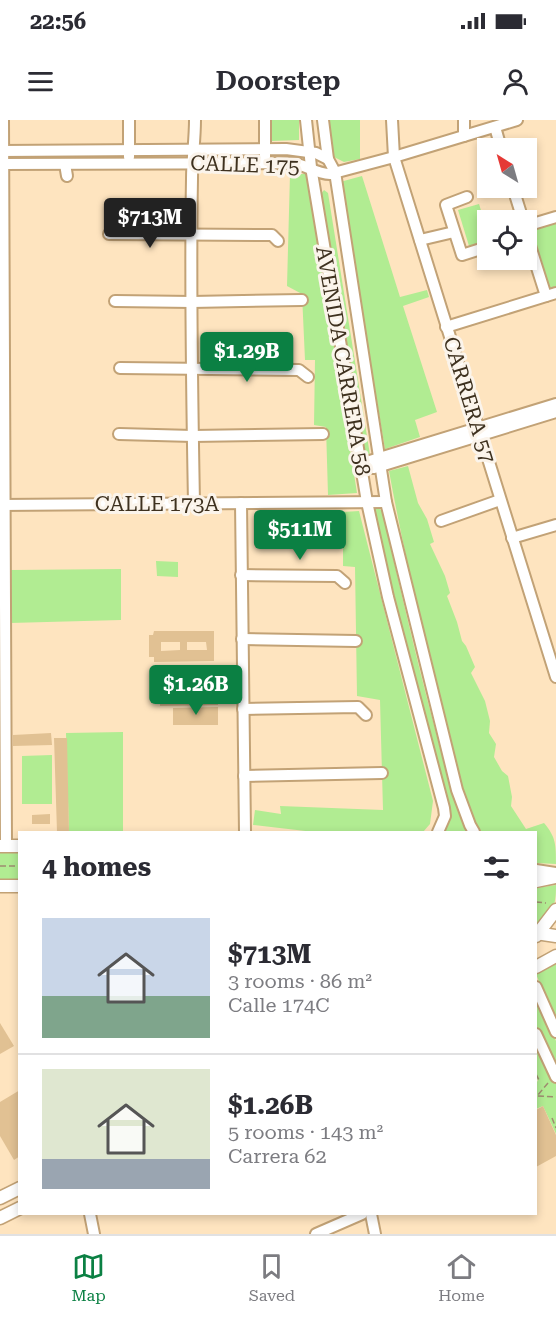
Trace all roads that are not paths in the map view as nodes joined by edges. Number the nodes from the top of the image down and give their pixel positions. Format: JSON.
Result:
{"nodes":[{"id":1,"x":3,"y":120,"type":"edge"},
{"id":2,"x":129,"y":120,"type":"edge"},
{"id":3,"x":195,"y":120,"type":"edge"},
{"id":4,"x":265,"y":120,"type":"edge"},
{"id":5,"x":306,"y":120,"type":"edge"},
{"id":6,"x":323,"y":120,"type":"edge"},
{"id":7,"x":392,"y":120,"type":"edge"},
{"id":8,"x":464,"y":120,"type":"edge"},
{"id":9,"x":517,"y":120,"type":"edge"},
{"id":10,"x":495,"y":127,"type":"junction"},
{"id":11,"x":464,"y":136,"type":"junction"},
{"id":12,"x":498,"y":138,"type":"edge"},
{"id":13,"x":129,"y":149,"type":"junction"},
{"id":14,"x":195,"y":150,"type":"junction"},
{"id":15,"x":265,"y":150,"type":"junction"},
{"id":16,"x":2,"y":151,"type":"edge"},
{"id":17,"x":309,"y":152,"type":"junction"},
{"id":18,"x":394,"y":157,"type":"junction"},
{"id":19,"x":328,"y":159,"type":"junction"},
{"id":20,"x":130,"y":163,"type":"junction"},
{"id":21,"x":192,"y":163,"type":"junction"},
{"id":22,"x":265,"y":163,"type":"junction"},
{"id":23,"x":2,"y":164,"type":"edge"},
{"id":24,"x":65,"y":164,"type":"junction"},
{"id":25,"x":311,"y":167,"type":"junction"},
{"id":26,"x":334,"y":172,"type":"junction"},
{"id":27,"x":67,"y":176,"type":"dead end"},
{"id":28,"x":336,"y":187,"type":"junction"},
{"id":29,"x":314,"y":189,"type":"junction"},
{"id":30,"x":467,"y":197,"type":"dead end"},
{"id":31,"x":556,"y":217,"type":"edge"},
{"id":32,"x":537,"y":223,"type":"edge"},
{"id":33,"x":454,"y":232,"type":"junction"},
{"id":34,"x":109,"y":234,"type":"dead end"},
{"id":35,"x":191,"y":236,"type":"junction"},
{"id":36,"x":420,"y":240,"type":"junction"},
{"id":37,"x":278,"y":241,"type":"dead end"},
{"id":38,"x":477,"y":250,"type":"edge"},
{"id":39,"x":537,"y":260,"type":"edge"},
{"id":40,"x":551,"y":294,"type":"edge"},
{"id":41,"x":303,"y":300,"type":"dead end"},
{"id":42,"x":115,"y":301,"type":"dead end"},
{"id":43,"x":192,"y":302,"type":"junction"},
{"id":44,"x":446,"y":327,"type":"junction"},
{"id":45,"x":120,"y":368,"type":"dead end"},
{"id":46,"x":193,"y":368,"type":"junction"},
{"id":47,"x":308,"y":377,"type":"dead end"},
{"id":48,"x":556,"y":404,"type":"edge"},
{"id":49,"x":556,"y":412,"type":"edge"},
{"id":50,"x":479,"y":433,"type":"junction"},
{"id":51,"x":119,"y":434,"type":"dead end"},
{"id":52,"x":323,"y":434,"type":"dead end"},
{"id":53,"x":193,"y":436,"type":"junction"},
{"id":54,"x":379,"y":463,"type":"junction"},
{"id":55,"x":361,"y":468,"type":"junction"},
{"id":56,"x":500,"y":500,"type":"junction"},
{"id":57,"x":367,"y":502,"type":"junction"},
{"id":58,"x":386,"y":502,"type":"junction"},
{"id":59,"x":194,"y":503,"type":"junction"},
{"id":60,"x":240,"y":503,"type":"junction"},
{"id":61,"x":3,"y":505,"type":"edge"},
{"id":62,"x":441,"y":521,"type":"dead end"},
{"id":63,"x":556,"y":525,"type":"edge"},
{"id":64,"x":512,"y":538,"type":"junction"},
{"id":65,"x":242,"y":575,"type":"junction"},
{"id":66,"x":345,"y":583,"type":"dead end"},
{"id":67,"x":242,"y":639,"type":"junction"},
{"id":68,"x":356,"y":640,"type":"dead end"},
{"id":69,"x":556,"y":677,"type":"edge"},
{"id":70,"x":243,"y":709,"type":"junction"},
{"id":71,"x":366,"y":715,"type":"dead end"},
{"id":72,"x":382,"y":773,"type":"dead end"},
{"id":73,"x":244,"y":776,"type":"junction"},
{"id":74,"x":245,"y":831,"type":"edge"},
{"id":75,"x":438,"y":831,"type":"edge"},
{"id":76,"x":474,"y":831,"type":"edge"},
{"id":77,"x":3,"y":846,"type":"edge"},
{"id":78,"x":537,"y":870,"type":"edge"},
{"id":79,"x":556,"y":875,"type":"edge"},
{"id":80,"x":537,"y":881,"type":"edge"},
{"id":81,"x":0,"y":886,"type":"edge"},
{"id":82,"x":18,"y":886,"type":"edge"},
{"id":83,"x":556,"y":907,"type":"edge"},
{"id":84,"x":537,"y":933,"type":"edge"},
{"id":85,"x":537,"y":934,"type":"edge"},
{"id":86,"x":556,"y":936,"type":"edge"},
{"id":87,"x":556,"y":956,"type":"edge"},
{"id":88,"x":537,"y":966,"type":"edge"},
{"id":89,"x":537,"y":989,"type":"edge"},
{"id":90,"x":556,"y":1032,"type":"edge"},
{"id":91,"x":537,"y":1037,"type":"edge"},
{"id":92,"x":553,"y":1078,"type":"edge"},
{"id":93,"x":18,"y":1189,"type":"edge"},
{"id":94,"x":0,"y":1198,"type":"edge"},
{"id":95,"x":18,"y":1209,"type":"edge"},
{"id":96,"x":90,"y":1215,"type":"edge"},
{"id":97,"x":360,"y":1215,"type":"edge"},
{"id":98,"x":371,"y":1215,"type":"edge"},
{"id":99,"x":0,"y":1218,"type":"edge"},
{"id":100,"x":94,"y":1234,"type":"edge"},
{"id":101,"x":316,"y":1234,"type":"edge"},
{"id":102,"x":375,"y":1234,"type":"edge"}],
"edges":[{"from":1,"to":16,"type":"street"},
{"from":2,"to":13,"type":"street"},
{"from":3,"to":14,"type":"street"},
{"from":4,"to":15,"type":"street"},
{"from":5,"to":17,"type":"street","name":"AVENIDA CARRERA 58"},
{"from":6,"to":19,"type":"street","name":"AVENIDA CARRERA 58"},
{"from":7,"to":18,"type":"street","name":"CARRERA 57"},
{"from":8,"to":11,"type":"street"},
{"from":9,"to":10,"type":"street","name":"CALLE 175"},
{"from":10,"to":11,"type":"street","name":"CALLE 175"},
{"from":10,"to":12,"type":"street"},
{"from":11,"to":18,"type":"street","name":"CALLE 175"},
{"from":13,"to":14,"type":"street","name":"CALLE 175"},
{"from":13,"to":16,"type":"street","name":"CALLE 175"},
{"from":13,"to":20,"type":"street"},
{"from":14,"to":15,"type":"street","name":"CALLE 175"},
{"from":14,"to":21,"type":"street"},
{"from":15,"to":17,"type":"street","name":"CALLE 175"},
{"from":15,"to":22,"type":"street"},
{"from":16,"to":23,"type":"street"},
{"from":17,"to":19,"type":"street","name":"CALLE 175"},
{"from":17,"to":25,"type":"street","name":"AVENIDA CARRERA 58"},
{"from":18,"to":26,"type":"street","name":"CALLE 175"},
{"from":18,"to":36,"type":"street","name":"CARRERA 57"},
{"from":19,"to":26,"type":"street","name":"AVENIDA CARRERA 58"},
{"from":20,"to":21,"type":"street","name":"CALLE 175"},
{"from":20,"to":24,"type":"street","name":"CALLE 175"},
{"from":21,"to":22,"type":"street","name":"CALLE 175"},
{"from":21,"to":35,"type":"street"},
{"from":22,"to":25,"type":"street","name":"CALLE 175"},
{"from":23,"to":24,"type":"street","name":"CALLE 175"},
{"from":23,"to":61,"type":"street"},
{"from":24,"to":27,"type":"street"},
{"from":25,"to":26,"type":"street","name":"CALLE 175"},
{"from":25,"to":29,"type":"street","name":"AVENIDA CARRERA 58"},
{"from":26,"to":28,"type":"street","name":"AVENIDA CARRERA 58"},
{"from":28,"to":29,"type":"street"},
{"from":28,"to":54,"type":"street","name":"AVENIDA CARRERA 58"},
{"from":29,"to":55,"type":"street","name":"AVENIDA CARRERA 58"},
{"from":30,"to":33,"type":"street"},
{"from":31,"to":32,"type":"street"},
{"from":33,"to":36,"type":"street"},
{"from":33,"to":38,"type":"street"},
{"from":34,"to":35,"type":"street"},
{"from":35,"to":37,"type":"street"},
{"from":35,"to":43,"type":"street"},
{"from":36,"to":44,"type":"street","name":"CARRERA 57"},
{"from":39,"to":40,"type":"street"},
{"from":40,"to":44,"type":"street"},
{"from":41,"to":43,"type":"street"},
{"from":42,"to":43,"type":"street"},
{"from":43,"to":46,"type":"street"},
{"from":44,"to":50,"type":"street","name":"CARRERA 57"},
{"from":45,"to":46,"type":"street"},
{"from":46,"to":47,"type":"street"},
{"from":46,"to":53,"type":"street"},
{"from":48,"to":50,"type":"street"},
{"from":49,"to":50,"type":"street"},
{"from":50,"to":54,"type":"street"},
{"from":50,"to":56,"type":"street","name":"CARRERA 57"},
{"from":51,"to":53,"type":"street"},
{"from":52,"to":53,"type":"street"},
{"from":53,"to":59,"type":"street"},
{"from":54,"to":55,"type":"street"},
{"from":54,"to":58,"type":"street","name":"AVENIDA CARRERA 58"},
{"from":55,"to":57,"type":"street","name":"AVENIDA CARRERA 58"},
{"from":56,"to":62,"type":"street"},
{"from":56,"to":64,"type":"street","name":"CARRERA 57"},
{"from":57,"to":58,"type":"street","name":"CALLE 173A"},
{"from":57,"to":60,"type":"street","name":"CALLE 173A"},
{"from":57,"to":75,"type":"street","name":"AVENIDA CARRERA 58"},
{"from":58,"to":76,"type":"street","name":"AVENIDA CARRERA 58"},
{"from":59,"to":60,"type":"street","name":"CALLE 173A"},
{"from":59,"to":61,"type":"street","name":"CALLE 173A"},
{"from":60,"to":65,"type":"street"},
{"from":61,"to":77,"type":"street"},
{"from":63,"to":64,"type":"street"},
{"from":64,"to":69,"type":"street","name":"CARRERA 57"},
{"from":65,"to":66,"type":"street"},
{"from":65,"to":67,"type":"street"},
{"from":67,"to":68,"type":"street"},
{"from":67,"to":70,"type":"street"},
{"from":70,"to":71,"type":"street"},
{"from":70,"to":73,"type":"street"},
{"from":72,"to":73,"type":"street"},
{"from":73,"to":74,"type":"street"},
{"from":78,"to":79,"type":"street"},
{"from":79,"to":80,"type":"main road"},
{"from":81,"to":82,"type":"main road"},
{"from":83,"to":84,"type":"main road"},
{"from":85,"to":86,"type":"main road"},
{"from":87,"to":88,"type":"main road"},
{"from":89,"to":90,"type":"street"},
{"from":91,"to":92,"type":"street"},
{"from":93,"to":94,"type":"main road"},
{"from":95,"to":99,"type":"main road"},
{"from":96,"to":100,"type":"street"},
{"from":97,"to":101,"type":"street"},
{"from":98,"to":102,"type":"street"}]}
